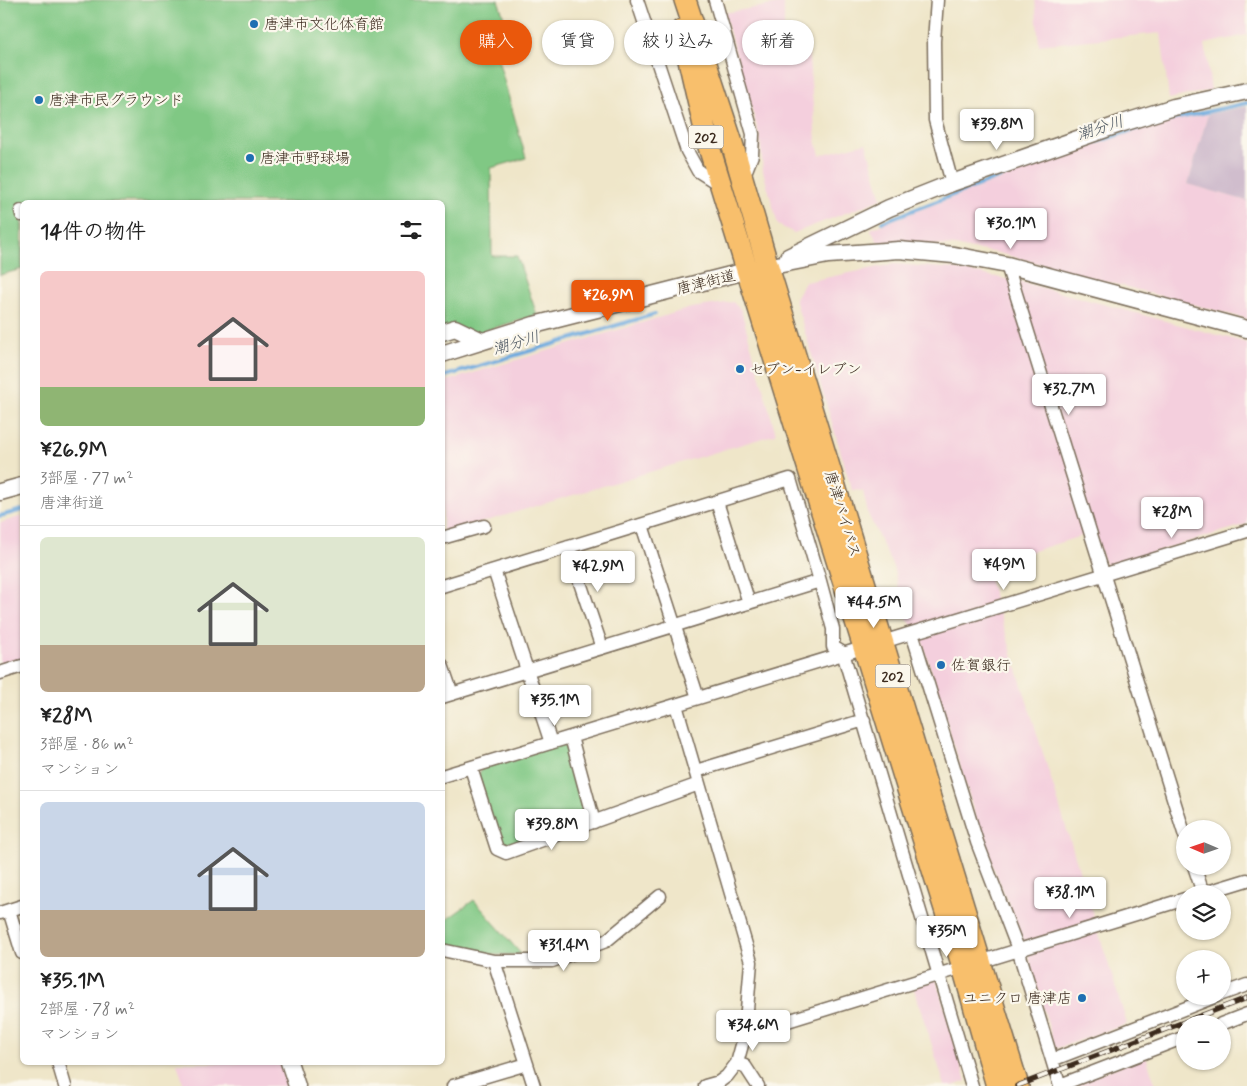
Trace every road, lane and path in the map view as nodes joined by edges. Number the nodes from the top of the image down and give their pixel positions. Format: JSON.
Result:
{"nodes":[{"id":1,"x":636,"y":0,"type":"edge"},
{"id":2,"x":675,"y":0,"type":"edge"},
{"id":3,"x":685,"y":0,"type":"edge"},
{"id":4,"x":715,"y":0,"type":"edge"},
{"id":5,"x":937,"y":0,"type":"edge"},
{"id":6,"x":1247,"y":91,"type":"edge"},
{"id":7,"x":742,"y":180,"type":"junction"},
{"id":8,"x":952,"y":183,"type":"junction"},
{"id":9,"x":720,"y":185,"type":"junction"},
{"id":10,"x":1007,"y":265,"type":"junction"},
{"id":11,"x":768,"y":267,"type":"junction"},
{"id":12,"x":746,"y":271,"type":"junction"},
{"id":13,"x":1247,"y":329,"type":"edge"},
{"id":14,"x":445,"y":331,"type":"edge"},
{"id":15,"x":482,"y":341,"type":"junction"},
{"id":16,"x":445,"y":353,"type":"edge"},
{"id":17,"x":20,"y":487,"type":"edge"},
{"id":18,"x":0,"y":492,"type":"edge"},
{"id":19,"x":717,"y":502,"type":"junction"},
{"id":20,"x":642,"y":525,"type":"junction"},
{"id":21,"x":484,"y":526,"type":"dead end"},
{"id":22,"x":1247,"y":531,"type":"edge"},
{"id":23,"x":445,"y":537,"type":"edge"},
{"id":24,"x":568,"y":547,"type":"junction"},
{"id":25,"x":494,"y":570,"type":"junction"},
{"id":26,"x":1104,"y":574,"type":"junction"},
{"id":27,"x":820,"y":581,"type":"junction"},
{"id":28,"x":445,"y":585,"type":"edge"},
{"id":29,"x":749,"y":602,"type":"junction"},
{"id":30,"x":674,"y":625,"type":"junction"},
{"id":31,"x":912,"y":634,"type":"junction"},
{"id":32,"x":863,"y":647,"type":"junction"},
{"id":33,"x":602,"y":648,"type":"junction"},
{"id":34,"x":20,"y":667,"type":"edge"},
{"id":35,"x":527,"y":671,"type":"junction"},
{"id":36,"x":0,"y":673,"type":"edge"},
{"id":37,"x":447,"y":695,"type":"edge"},
{"id":38,"x":698,"y":698,"type":"junction"},
{"id":39,"x":676,"y":704,"type":"junction"},
{"id":40,"x":864,"y":720,"type":"junction"},
{"id":41,"x":571,"y":737,"type":"junction"},
{"id":42,"x":551,"y":743,"type":"junction"},
{"id":43,"x":471,"y":768,"type":"junction"},
{"id":44,"x":696,"y":772,"type":"junction"},
{"id":45,"x":445,"y":775,"type":"edge"},
{"id":46,"x":700,"y":784,"type":"junction"},
{"id":47,"x":1180,"y":820,"type":"edge"},
{"id":48,"x":594,"y":822,"type":"junction"},
{"id":49,"x":1247,"y":880,"type":"edge"},
{"id":50,"x":1230,"y":885,"type":"edge"},
{"id":51,"x":660,"y":896,"type":"dead end"},
{"id":52,"x":1176,"y":901,"type":"edge"},
{"id":53,"x":20,"y":907,"type":"edge"},
{"id":54,"x":4,"y":912,"type":"edge"},
{"id":55,"x":20,"y":948,"type":"edge"},
{"id":56,"x":1018,"y":949,"type":"junction"},
{"id":57,"x":445,"y":951,"type":"edge"},
{"id":58,"x":494,"y":961,"type":"junction"},
{"id":59,"x":971,"y":964,"type":"junction"},
{"id":60,"x":939,"y":975,"type":"junction"},
{"id":61,"x":1247,"y":985,"type":"edge"},
{"id":62,"x":1231,"y":991,"type":"edge"},
{"id":63,"x":1194,"y":1005,"type":"edge"},
{"id":64,"x":1247,"y":1014,"type":"edge"},
{"id":65,"x":1231,"y":1020,"type":"edge"},
{"id":66,"x":745,"y":1034,"type":"junction"},
{"id":67,"x":1176,"y":1041,"type":"edge"},
{"id":68,"x":1052,"y":1060,"type":"junction"},
{"id":69,"x":737,"y":1063,"type":"junction"},
{"id":70,"x":527,"y":1064,"type":"junction"},
{"id":71,"x":59,"y":1065,"type":"edge"},
{"id":72,"x":290,"y":1065,"type":"edge"},
{"id":73,"x":65,"y":1086,"type":"edge"},
{"id":74,"x":297,"y":1086,"type":"edge"},
{"id":75,"x":453,"y":1086,"type":"edge"},
{"id":76,"x":534,"y":1086,"type":"edge"},
{"id":77,"x":705,"y":1086,"type":"edge"},
{"id":78,"x":758,"y":1086,"type":"edge"},
{"id":79,"x":972,"y":1086,"type":"edge"},
{"id":80,"x":997,"y":1086,"type":"edge"},
{"id":81,"x":1018,"y":1086,"type":"edge"},
{"id":82,"x":1060,"y":1086,"type":"edge"}],
"edges":[{"from":1,"to":9,"type":"street"},
{"from":2,"to":9,"type":"highway","name":"唐津バイパス","number":"202"},
{"from":3,"to":7,"type":"highway","name":"唐津バイパス","number":"202"},
{"from":4,"to":7,"type":"street"},
{"from":5,"to":8,"type":"street"},
{"from":6,"to":8,"type":"street"},
{"from":7,"to":11,"type":"highway","name":"唐津バイパス","number":"202"},
{"from":8,"to":11,"type":"street"},
{"from":9,"to":12,"type":"highway","name":"唐津バイパス","number":"202"},
{"from":10,"to":11,"type":"street"},
{"from":10,"to":13,"type":"street"},
{"from":10,"to":26,"type":"street"},
{"from":11,"to":12,"type":"street","name":"唐津街道"},
{"from":11,"to":32,"type":"highway","name":"唐津バイパス","number":"202"},
{"from":12,"to":15,"type":"street","name":"唐津街道"},
{"from":12,"to":32,"type":"highway","name":"唐津バイパス","number":"202"},
{"from":14,"to":15,"type":"street"},
{"from":15,"to":16,"type":"street","name":"唐津街道"},
{"from":17,"to":18,"type":"street"},
{"from":19,"to":20,"type":"street"},
{"from":19,"to":27,"type":"street"},
{"from":19,"to":29,"type":"street"},
{"from":20,"to":24,"type":"street"},
{"from":20,"to":30,"type":"street"},
{"from":21,"to":23,"type":"street"},
{"from":22,"to":26,"type":"street"},
{"from":24,"to":25,"type":"street"},
{"from":24,"to":33,"type":"street"},
{"from":25,"to":28,"type":"street"},
{"from":25,"to":35,"type":"street"},
{"from":26,"to":31,"type":"street"},
{"from":26,"to":47,"type":"street"},
{"from":27,"to":29,"type":"street"},
{"from":27,"to":32,"type":"street"},
{"from":29,"to":30,"type":"street"},
{"from":30,"to":33,"type":"street"},
{"from":30,"to":38,"type":"street"},
{"from":31,"to":32,"type":"street"},
{"from":31,"to":56,"type":"street"},
{"from":32,"to":38,"type":"street"},
{"from":32,"to":40,"type":"street"},
{"from":32,"to":59,"type":"highway","name":"唐津バイパス","number":"202"},
{"from":33,"to":35,"type":"street"},
{"from":34,"to":36,"type":"street"},
{"from":35,"to":37,"type":"street"},
{"from":35,"to":42,"type":"street"},
{"from":38,"to":39,"type":"street"},
{"from":39,"to":41,"type":"street"},
{"from":39,"to":44,"type":"street"},
{"from":40,"to":44,"type":"street"},
{"from":40,"to":60,"type":"street"},
{"from":41,"to":42,"type":"street"},
{"from":41,"to":48,"type":"street"},
{"from":42,"to":43,"type":"street"},
{"from":43,"to":45,"type":"street"},
{"from":43,"to":48,"type":"street"},
{"from":44,"to":46,"type":"street"},
{"from":46,"to":48,"type":"street"},
{"from":46,"to":66,"type":"street"},
{"from":49,"to":50,"type":"street"},
{"from":51,"to":58,"type":"street"},
{"from":52,"to":56,"type":"street"},
{"from":53,"to":54,"type":"street"},
{"from":54,"to":55,"type":"street"},
{"from":56,"to":59,"type":"street"},
{"from":56,"to":68,"type":"street"},
{"from":57,"to":58,"type":"street"},
{"from":58,"to":70,"type":"street"},
{"from":59,"to":60,"type":"street"},
{"from":59,"to":80,"type":"highway","name":"唐津バイパス","number":"202"},
{"from":59,"to":81,"type":"highway","name":"唐津バイパス","number":"202"},
{"from":60,"to":66,"type":"street"},
{"from":60,"to":79,"type":"street"},
{"from":61,"to":62,"type":"street"},
{"from":63,"to":68,"type":"street"},
{"from":64,"to":65,"type":"street"},
{"from":66,"to":69,"type":"street"},
{"from":67,"to":82,"type":"street"},
{"from":68,"to":82,"type":"street"},
{"from":69,"to":77,"type":"street"},
{"from":69,"to":78,"type":"street"},
{"from":70,"to":75,"type":"street"},
{"from":70,"to":76,"type":"street"},
{"from":71,"to":73,"type":"street"},
{"from":72,"to":74,"type":"street"}]}
